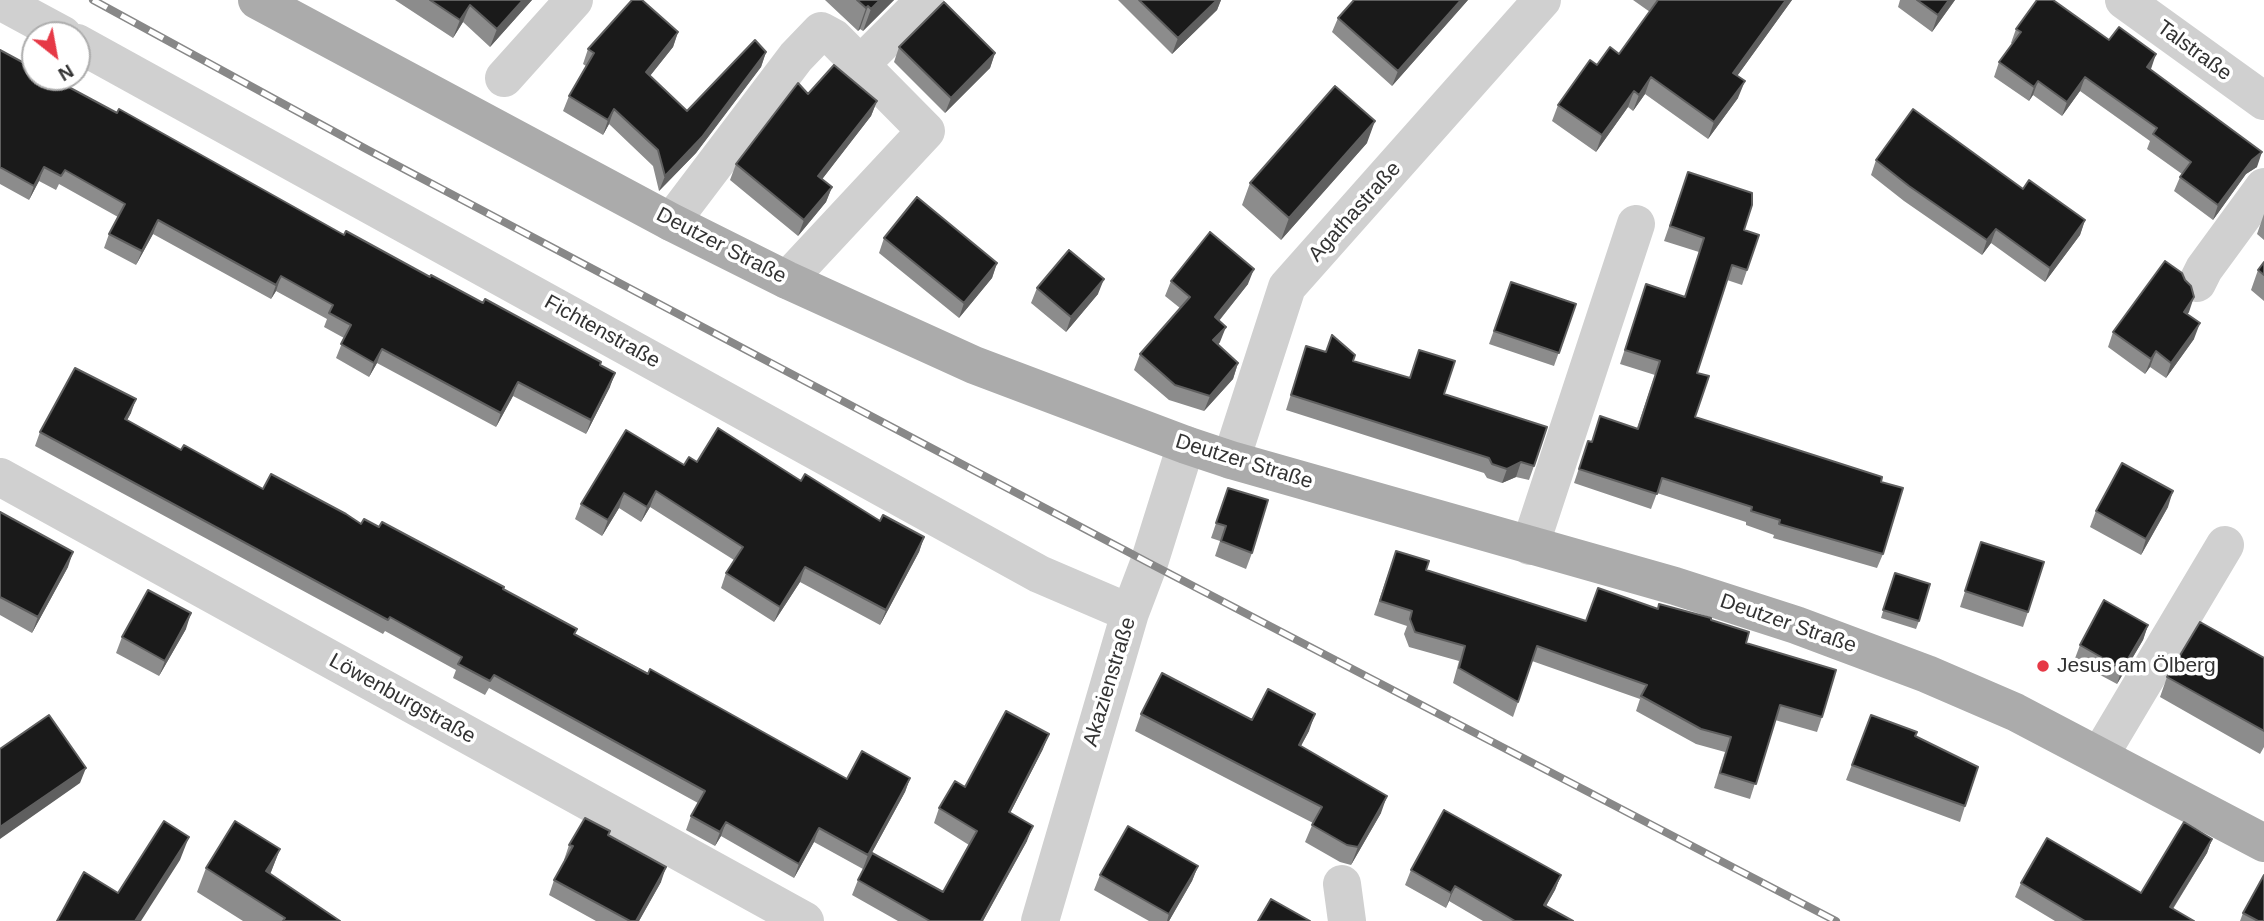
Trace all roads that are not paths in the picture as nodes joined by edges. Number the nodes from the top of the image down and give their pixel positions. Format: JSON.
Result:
{"nodes":[{"id":1,"x":257,"y":0,"type":"edge"},
{"id":2,"x":574,"y":0,"type":"edge"},
{"id":3,"x":925,"y":0,"type":"edge"},
{"id":4,"x":1542,"y":0,"type":"edge"},
{"id":5,"x":2124,"y":0,"type":"edge"},
{"id":6,"x":0,"y":1,"type":"edge"},
{"id":7,"x":36,"y":21,"type":"edge"},
{"id":8,"x":91,"y":51,"type":"edge"},
{"id":9,"x":860,"y":65,"type":"junction"},
{"id":10,"x":504,"y":78,"type":"dead end"},
{"id":11,"x":2264,"y":101,"type":"edge"},
{"id":12,"x":2264,"y":187,"type":"edge"},
{"id":13,"x":671,"y":222,"type":"junction"},
{"id":14,"x":1636,"y":224,"type":"dead end"},
{"id":15,"x":788,"y":281,"type":"junction"},
{"id":16,"x":2197,"y":283,"type":"dead end"},
{"id":17,"x":1186,"y":446,"type":"junction"},
{"id":18,"x":1231,"y":460,"type":"junction"},
{"id":19,"x":0,"y":477,"type":"edge"},
{"id":20,"x":1530,"y":545,"type":"junction"},
{"id":21,"x":2225,"y":545,"type":"dead end"},
{"id":22,"x":1130,"y":613,"type":"junction"},
{"id":23,"x":2100,"y":755,"type":"junction"},
{"id":24,"x":2264,"y":843,"type":"edge"},
{"id":25,"x":805,"y":921,"type":"edge"},
{"id":26,"x":1040,"y":921,"type":"edge"}],
"edges":[{"from":1,"to":13,"type":"main road","name":"Deutzer Straße"},
{"from":2,"to":10,"type":"street"},
{"from":3,"to":9,"type":"street"},
{"from":4,"to":18,"type":"street","name":"Agathastraße"},
{"from":5,"to":11,"type":"street","name":"Talstraße"},
{"from":6,"to":7,"type":"street"},
{"from":8,"to":22,"type":"street","name":"Fichtenstraße"},
{"from":9,"to":13,"type":"street"},
{"from":9,"to":15,"type":"street"},
{"from":12,"to":16,"type":"street"},
{"from":13,"to":15,"type":"main road","name":"Deutzer Straße"},
{"from":14,"to":20,"type":"street"},
{"from":15,"to":17,"type":"main road","name":"Deutzer Straße"},
{"from":17,"to":18,"type":"main road","name":"Deutzer Straße"},
{"from":17,"to":22,"type":"street","name":"Akazienstraße"},
{"from":18,"to":20,"type":"main road","name":"Deutzer Straße"},
{"from":19,"to":25,"type":"street","name":"Löwenburgstraße"},
{"from":20,"to":23,"type":"main road","name":"Deutzer Straße"},
{"from":21,"to":23,"type":"street"},
{"from":22,"to":26,"type":"street","name":"Akazienstraße"},
{"from":23,"to":24,"type":"main road","name":"Deutzer Straße"}]}
